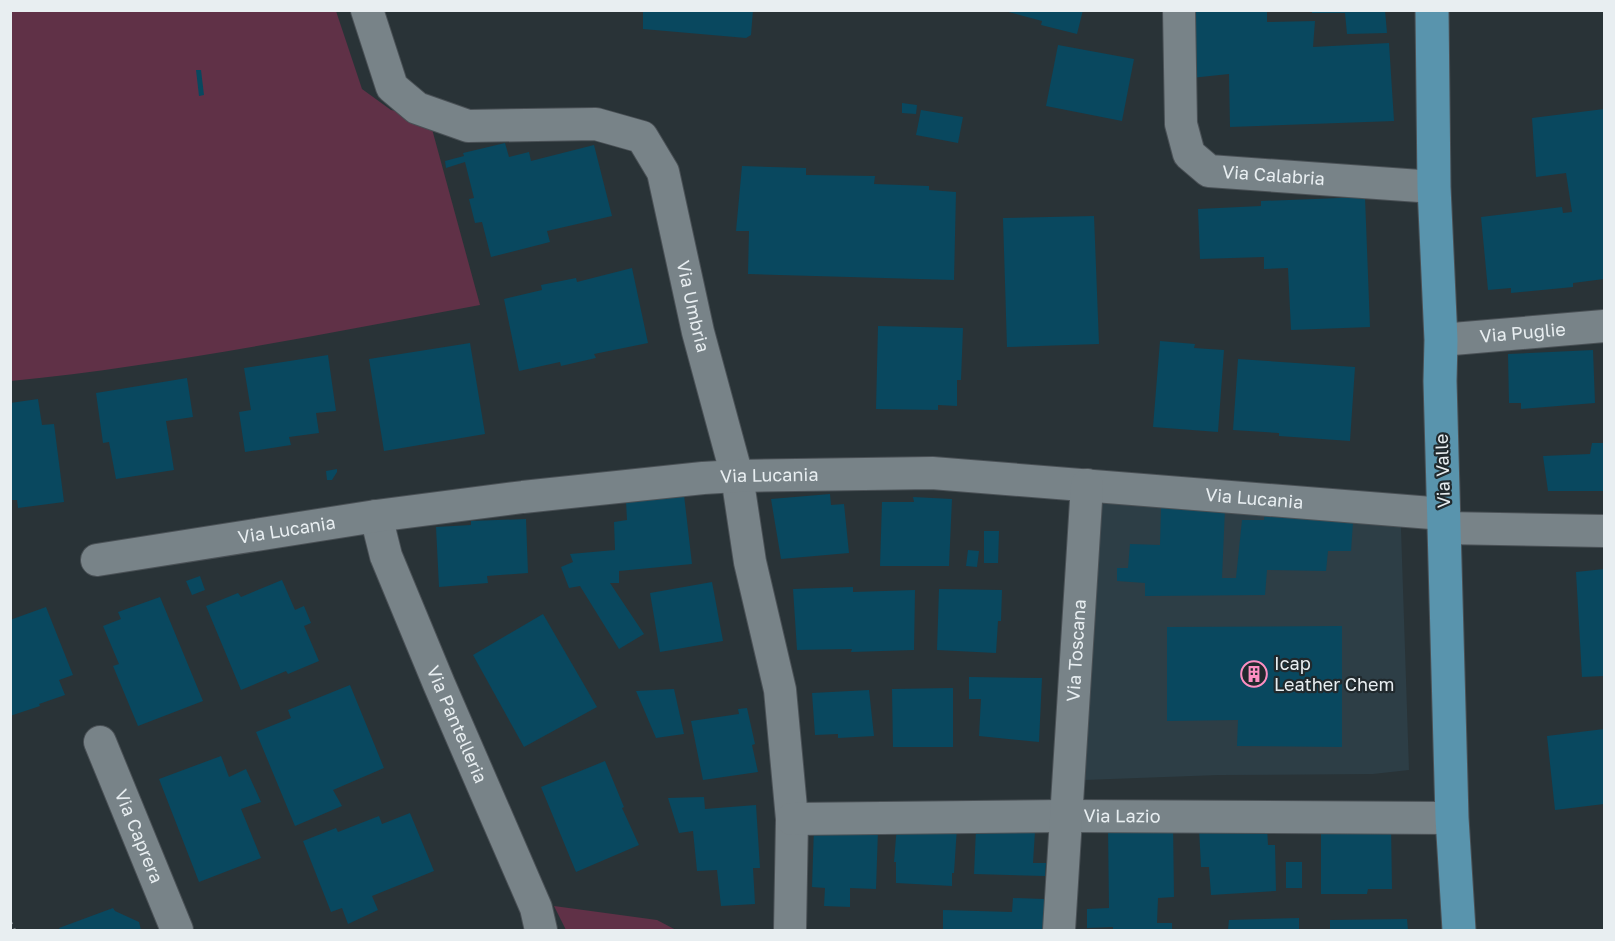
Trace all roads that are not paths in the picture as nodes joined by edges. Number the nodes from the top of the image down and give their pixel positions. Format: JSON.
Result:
{"nodes":[{"id":1,"x":367,"y":10,"type":"edge"},
{"id":2,"x":1179,"y":10,"type":"edge"},
{"id":3,"x":1432,"y":10,"type":"edge"},
{"id":4,"x":1434,"y":187,"type":"junction"},
{"id":5,"x":1605,"y":326,"type":"edge"},
{"id":6,"x":1441,"y":340,"type":"junction"},
{"id":7,"x":737,"y":476,"type":"junction"},
{"id":8,"x":1087,"y":485,"type":"junction"},
{"id":9,"x":376,"y":516,"type":"junction"},
{"id":10,"x":1445,"y":520,"type":"junction"},
{"id":11,"x":1605,"y":531,"type":"edge"},
{"id":12,"x":97,"y":560,"type":"dead end"},
{"id":13,"x":100,"y":742,"type":"dead end"},
{"id":14,"x":1065,"y":816,"type":"junction"},
{"id":15,"x":1452,"y":818,"type":"junction"},
{"id":16,"x":792,"y":819,"type":"junction"},
{"id":17,"x":177,"y":930,"type":"edge"},
{"id":18,"x":541,"y":930,"type":"edge"},
{"id":19,"x":790,"y":930,"type":"edge"},
{"id":20,"x":1059,"y":930,"type":"edge"},
{"id":21,"x":1459,"y":930,"type":"edge"}],
"edges":[{"from":1,"to":7,"type":"street","name":"Via Umbria"},
{"from":2,"to":4,"type":"street","name":"Via Calabria"},
{"from":3,"to":4,"type":"main road","name":"Via Valle"},
{"from":4,"to":6,"type":"main road","name":"Via Valle"},
{"from":5,"to":6,"type":"street","name":"Via Puglie"},
{"from":6,"to":10,"type":"main road","name":"Via Valle"},
{"from":7,"to":8,"type":"street","name":"Via Lucania"},
{"from":7,"to":9,"type":"street","name":"Via Lucania"},
{"from":7,"to":16,"type":"street","name":"Via Umbria"},
{"from":8,"to":10,"type":"street","name":"Via Lucania"},
{"from":8,"to":14,"type":"street","name":"Via Toscana"},
{"from":9,"to":12,"type":"street","name":"Via Lucania"},
{"from":9,"to":18,"type":"street","name":"Via Pantelleria"},
{"from":10,"to":11,"type":"street","name":"Via Lucania"},
{"from":10,"to":15,"type":"main road","name":"Via Valle"},
{"from":13,"to":17,"type":"street","name":"Via Caprera"},
{"from":14,"to":15,"type":"street","name":"Via Lazio"},
{"from":14,"to":16,"type":"street","name":"Via Lazio"},
{"from":14,"to":20,"type":"street","name":"Via Toscana"},
{"from":15,"to":21,"type":"main road","name":"Via Valle"},
{"from":16,"to":19,"type":"street","name":"Via Umbria"}]}
